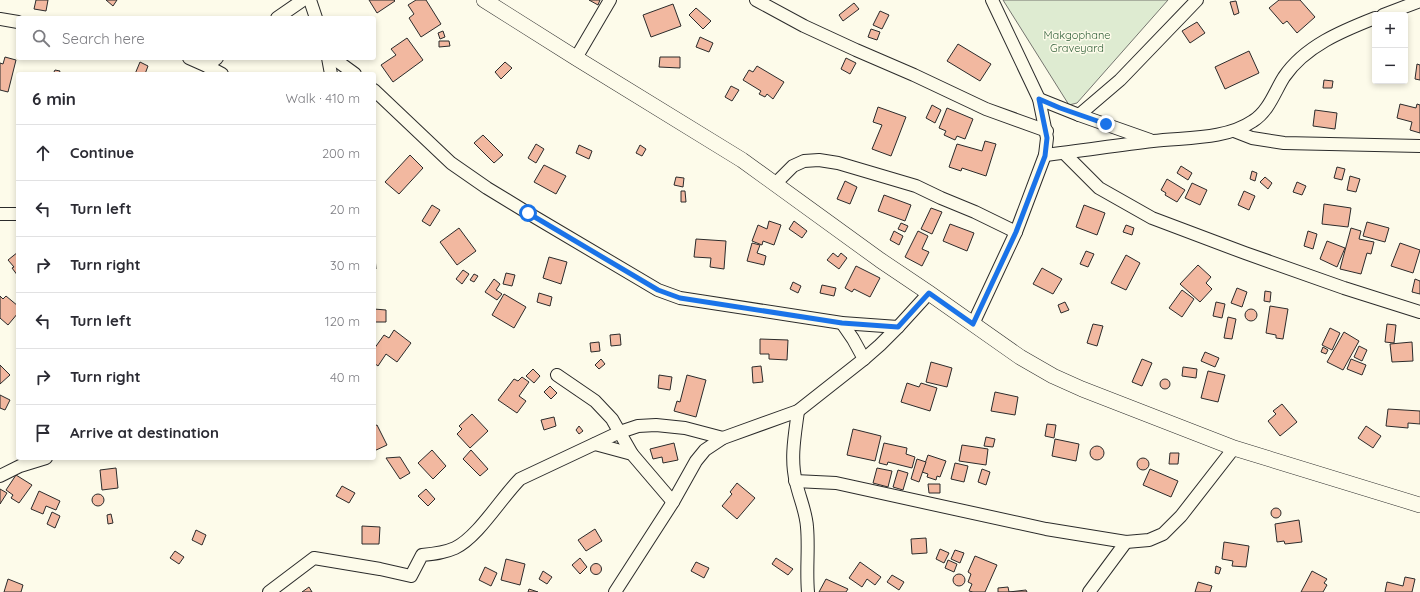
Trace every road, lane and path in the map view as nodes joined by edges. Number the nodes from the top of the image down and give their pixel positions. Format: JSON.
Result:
{"nodes":[{"id":1,"x":303,"y":0,"type":"edge"},
{"id":2,"x":310,"y":0,"type":"edge"},
{"id":3,"x":484,"y":0,"type":"edge"},
{"id":4,"x":610,"y":0,"type":"edge"},
{"id":5,"x":756,"y":0,"type":"edge"},
{"id":6,"x":992,"y":0,"type":"edge"},
{"id":7,"x":1196,"y":0,"type":"edge"},
{"id":8,"x":1420,"y":1,"type":"edge"},
{"id":9,"x":1391,"y":12,"type":"edge"},
{"id":10,"x":280,"y":16,"type":"edge"},
{"id":11,"x":315,"y":16,"type":"edge"},
{"id":12,"x":0,"y":19,"type":"edge"},
{"id":13,"x":1372,"y":19,"type":"edge"},
{"id":14,"x":16,"y":22,"type":"edge"},
{"id":15,"x":576,"y":58,"type":"junction"},
{"id":16,"x":193,"y":60,"type":"edge"},
{"id":17,"x":214,"y":60,"type":"edge"},
{"id":18,"x":328,"y":60,"type":"edge"},
{"id":19,"x":336,"y":60,"type":"edge"},
{"id":20,"x":207,"y":66,"type":"junction"},
{"id":21,"x":218,"y":72,"type":"edge"},
{"id":22,"x":331,"y":72,"type":"edge"},
{"id":23,"x":352,"y":72,"type":"edge"},
{"id":24,"x":376,"y":92,"type":"edge"},
{"id":25,"x":1039,"y":99,"type":"junction"},
{"id":26,"x":1080,"y":115,"type":"junction"},
{"id":27,"x":1047,"y":131,"type":"junction"},
{"id":28,"x":1234,"y":131,"type":"junction"},
{"id":29,"x":1153,"y":141,"type":"junction"},
{"id":30,"x":1420,"y":146,"type":"edge"},
{"id":31,"x":1064,"y":153,"type":"junction"},
{"id":32,"x":1045,"y":156,"type":"junction"},
{"id":33,"x":775,"y":184,"type":"junction"},
{"id":34,"x":0,"y":214,"type":"edge"},
{"id":35,"x":16,"y":214,"type":"edge"},
{"id":36,"x":1016,"y":232,"type":"junction"},
{"id":37,"x":929,"y":293,"type":"junction"},
{"id":38,"x":1420,"y":312,"type":"edge"},
{"id":39,"x":842,"y":323,"type":"junction"},
{"id":40,"x":973,"y":324,"type":"junction"},
{"id":41,"x":898,"y":327,"type":"junction"},
{"id":42,"x":864,"y":359,"type":"junction"},
{"id":43,"x":557,"y":375,"type":"dead end"},
{"id":44,"x":798,"y":411,"type":"junction"},
{"id":45,"x":620,"y":432,"type":"junction"},
{"id":46,"x":723,"y":438,"type":"junction"},
{"id":47,"x":595,"y":444,"type":"junction"},
{"id":48,"x":1234,"y":448,"type":"junction"},
{"id":49,"x":632,"y":454,"type":"junction"},
{"id":50,"x":40,"y":460,"type":"edge"},
{"id":51,"x":0,"y":476,"type":"edge"},
{"id":52,"x":795,"y":481,"type":"junction"},
{"id":53,"x":673,"y":502,"type":"junction"},
{"id":54,"x":1420,"y":505,"type":"edge"},
{"id":55,"x":1126,"y":542,"type":"junction"},
{"id":56,"x":270,"y":592,"type":"edge"},
{"id":57,"x":615,"y":592,"type":"edge"},
{"id":58,"x":808,"y":592,"type":"edge"},
{"id":59,"x":1089,"y":592,"type":"edge"}],
"edges":[{"from":1,"to":10,"type":"street"},
{"from":2,"to":11,"type":"street"},
{"from":3,"to":15,"type":"street"},
{"from":4,"to":15,"type":"street"},
{"from":5,"to":27,"type":"street"},
{"from":6,"to":25,"type":"street"},
{"from":7,"to":26,"type":"street"},
{"from":8,"to":9,"type":"street"},
{"from":12,"to":14,"type":"street"},
{"from":13,"to":28,"type":"street"},
{"from":15,"to":33,"type":"street"},
{"from":16,"to":20,"type":"street"},
{"from":17,"to":20,"type":"street"},
{"from":18,"to":22,"type":"street"},
{"from":19,"to":23,"type":"street"},
{"from":20,"to":21,"type":"street"},
{"from":24,"to":39,"type":"street"},
{"from":25,"to":26,"type":"street"},
{"from":25,"to":27,"type":"street"},
{"from":26,"to":29,"type":"street"},
{"from":27,"to":32,"type":"street"},
{"from":28,"to":29,"type":"street"},
{"from":28,"to":30,"type":"street"},
{"from":29,"to":31,"type":"street"},
{"from":31,"to":32,"type":"street"},
{"from":31,"to":38,"type":"street"},
{"from":32,"to":36,"type":"street"},
{"from":33,"to":36,"type":"street"},
{"from":33,"to":37,"type":"street"},
{"from":34,"to":35,"type":"street"},
{"from":36,"to":40,"type":"street"},
{"from":37,"to":40,"type":"street"},
{"from":37,"to":41,"type":"street"},
{"from":39,"to":41,"type":"street"},
{"from":39,"to":42,"type":"street"},
{"from":40,"to":48,"type":"street"},
{"from":41,"to":42,"type":"street"},
{"from":42,"to":44,"type":"street"},
{"from":43,"to":45,"type":"street"},
{"from":44,"to":46,"type":"street"},
{"from":44,"to":52,"type":"street"},
{"from":45,"to":46,"type":"street"},
{"from":45,"to":47,"type":"street"},
{"from":45,"to":49,"type":"street"},
{"from":46,"to":53,"type":"street"},
{"from":47,"to":49,"type":"street"},
{"from":47,"to":56,"type":"street"},
{"from":48,"to":54,"type":"street"},
{"from":48,"to":55,"type":"street"},
{"from":49,"to":53,"type":"street"},
{"from":50,"to":51,"type":"street"},
{"from":52,"to":55,"type":"street"},
{"from":52,"to":58,"type":"street"},
{"from":53,"to":57,"type":"street"},
{"from":55,"to":59,"type":"street"}]}
